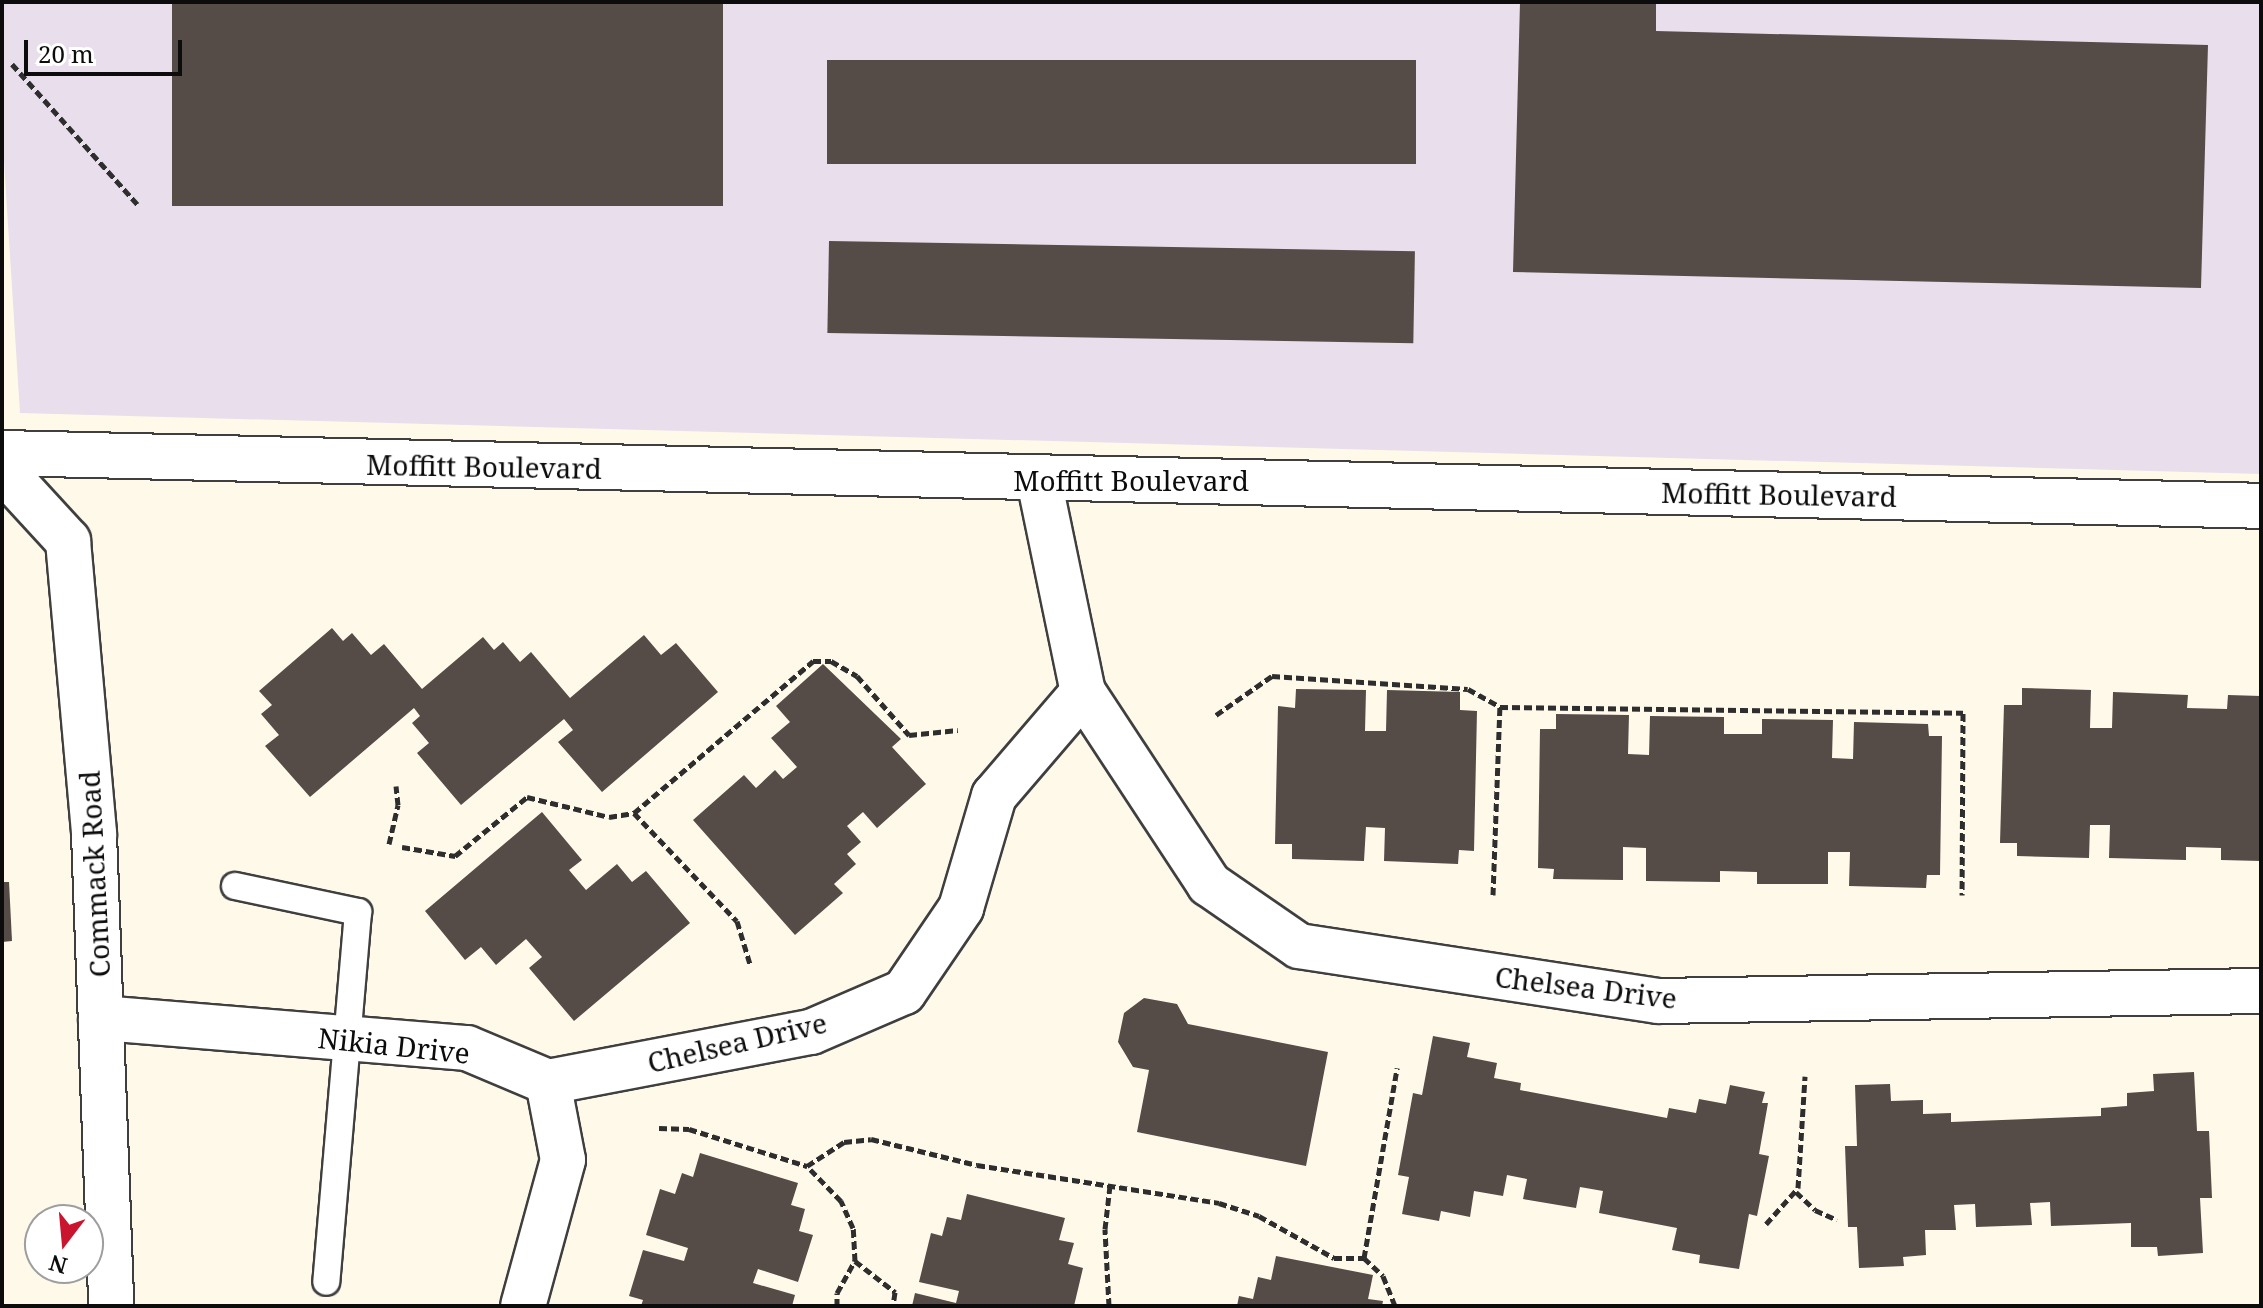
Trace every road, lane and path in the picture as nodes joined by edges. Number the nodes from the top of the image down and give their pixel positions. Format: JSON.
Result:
{"nodes":[{"id":1,"x":12,"y":64,"type":"dead end"},
{"id":2,"x":137,"y":204,"type":"dead end"},
{"id":3,"x":2,"y":453,"type":"edge"},
{"id":4,"x":2,"y":469,"type":"edge"},
{"id":5,"x":1039,"y":480,"type":"junction"},
{"id":6,"x":2261,"y":506,"type":"edge"},
{"id":7,"x":1083,"y":692,"type":"junction"},
{"id":8,"x":1500,"y":707,"type":"junction"},
{"id":9,"x":1216,"y":715,"type":"dead end"},
{"id":10,"x":958,"y":730,"type":"dead end"},
{"id":11,"x":396,"y":786,"type":"dead end"},
{"id":12,"x":634,"y":813,"type":"junction"},
{"id":13,"x":389,"y":844,"type":"dead end"},
{"id":14,"x":402,"y":847,"type":"dead end"},
{"id":15,"x":235,"y":886,"type":"dead end"},
{"id":16,"x":1493,"y":895,"type":"dead end"},
{"id":17,"x":1962,"y":895,"type":"dead end"},
{"id":18,"x":750,"y":964,"type":"dead end"},
{"id":19,"x":2261,"y":991,"type":"edge"},
{"id":20,"x":101,"y":1018,"type":"junction"},
{"id":21,"x":346,"y":1039,"type":"junction"},
{"id":22,"x":1397,"y":1068,"type":"dead end"},
{"id":23,"x":1805,"y":1076,"type":"dead end"},
{"id":24,"x":548,"y":1082,"type":"junction"},
{"id":25,"x":659,"y":1128,"type":"dead end"},
{"id":26,"x":807,"y":1166,"type":"junction"},
{"id":27,"x":1110,"y":1186,"type":"junction"},
{"id":28,"x":1796,"y":1192,"type":"junction"},
{"id":29,"x":1837,"y":1220,"type":"dead end"},
{"id":30,"x":1766,"y":1224,"type":"dead end"},
{"id":31,"x":1364,"y":1258,"type":"junction"},
{"id":32,"x":855,"y":1261,"type":"junction"},
{"id":33,"x":326,"y":1282,"type":"dead end"},
{"id":34,"x":111,"y":1306,"type":"edge"},
{"id":35,"x":523,"y":1306,"type":"edge"},
{"id":36,"x":837,"y":1306,"type":"edge"},
{"id":37,"x":893,"y":1306,"type":"edge"},
{"id":38,"x":1109,"y":1306,"type":"edge"},
{"id":39,"x":1395,"y":1306,"type":"edge"}],
"edges":[{"from":1,"to":2,"type":"path"},
{"from":3,"to":5,"type":"street","name":"Moffitt Boulevard"},
{"from":4,"to":20,"type":"street","name":"Commack Road"},
{"from":5,"to":6,"type":"street","name":"Moffitt Boulevard"},
{"from":5,"to":7,"type":"street","name":"Chelsea Drive"},
{"from":7,"to":19,"type":"street","name":"Chelsea Drive"},
{"from":7,"to":24,"type":"street","name":"Chelsea Drive"},
{"from":8,"to":9,"type":"path"},
{"from":8,"to":16,"type":"path"},
{"from":8,"to":17,"type":"path"},
{"from":10,"to":12,"type":"path"},
{"from":11,"to":13,"type":"path"},
{"from":12,"to":14,"type":"path"},
{"from":12,"to":18,"type":"path"},
{"from":15,"to":21,"type":"lane"},
{"from":20,"to":21,"type":"street","name":"Nikia Drive"},
{"from":20,"to":34,"type":"street","name":"Commack Road"},
{"from":21,"to":24,"type":"street","name":"Nikia Drive"},
{"from":21,"to":33,"type":"lane"},
{"from":22,"to":31,"type":"path"},
{"from":23,"to":28,"type":"path"},
{"from":24,"to":35,"type":"street"},
{"from":25,"to":26,"type":"path"},
{"from":26,"to":27,"type":"path"},
{"from":26,"to":32,"type":"path"},
{"from":27,"to":31,"type":"path"},
{"from":27,"to":38,"type":"path"},
{"from":28,"to":29,"type":"path"},
{"from":28,"to":30,"type":"path"},
{"from":31,"to":39,"type":"path"},
{"from":32,"to":36,"type":"path"},
{"from":32,"to":37,"type":"path"}]}
